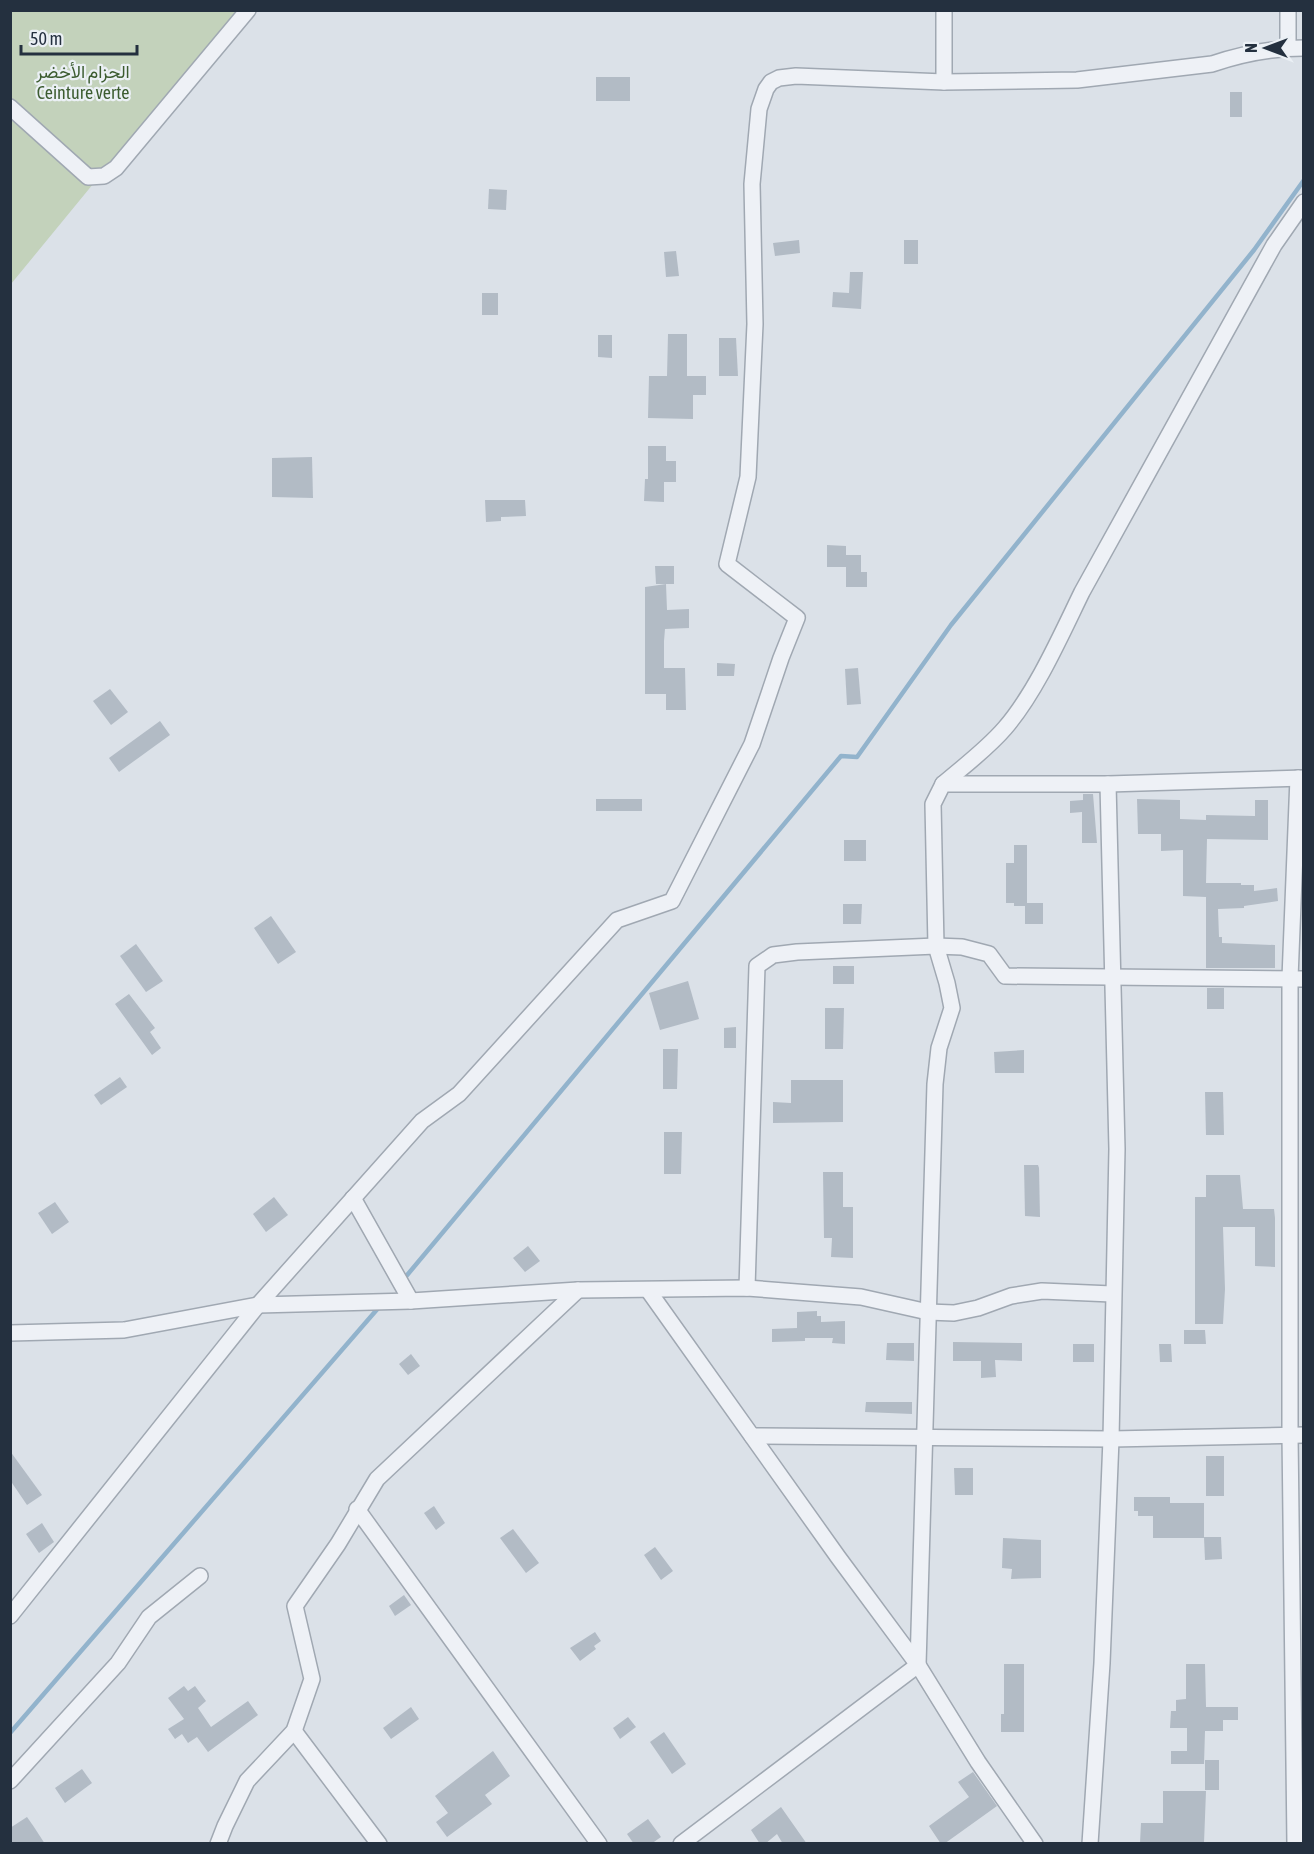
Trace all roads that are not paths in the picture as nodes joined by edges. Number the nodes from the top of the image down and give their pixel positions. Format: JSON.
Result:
{"nodes":[{"id":1,"x":248,"y":10,"type":"edge"},
{"id":2,"x":944,"y":10,"type":"edge"},
{"id":3,"x":1288,"y":10,"type":"edge"},
{"id":4,"x":1296,"y":48,"type":"edge"},
{"id":5,"x":944,"y":82,"type":"junction"},
{"id":6,"x":10,"y":107,"type":"edge"},
{"id":7,"x":1304,"y":202,"type":"edge"},
{"id":8,"x":1301,"y":778,"type":"edge"},
{"id":9,"x":943,"y":784,"type":"junction"},
{"id":10,"x":1108,"y":784,"type":"junction"},
{"id":11,"x":936,"y":946,"type":"junction"},
{"id":12,"x":1113,"y":978,"type":"junction"},
{"id":13,"x":1297,"y":979,"type":"edge"},
{"id":14,"x":353,"y":1198,"type":"junction"},
{"id":15,"x":747,"y":1288,"type":"junction"},
{"id":16,"x":578,"y":1290,"type":"junction"},
{"id":17,"x":648,"y":1290,"type":"junction"},
{"id":18,"x":1112,"y":1294,"type":"junction"},
{"id":19,"x":411,"y":1301,"type":"junction"},
{"id":20,"x":258,"y":1305,"type":"junction"},
{"id":21,"x":928,"y":1312,"type":"junction"},
{"id":22,"x":10,"y":1333,"type":"edge"},
{"id":23,"x":1297,"y":1435,"type":"edge"},
{"id":24,"x":752,"y":1436,"type":"junction"},
{"id":25,"x":925,"y":1437,"type":"junction"},
{"id":26,"x":1110,"y":1439,"type":"junction"},
{"id":27,"x":357,"y":1509,"type":"junction"},
{"id":28,"x":200,"y":1576,"type":"dead end"},
{"id":29,"x":10,"y":1617,"type":"edge"},
{"id":30,"x":918,"y":1665,"type":"junction"},
{"id":31,"x":294,"y":1731,"type":"junction"},
{"id":32,"x":10,"y":1781,"type":"edge"},
{"id":33,"x":218,"y":1844,"type":"edge"},
{"id":34,"x":379,"y":1844,"type":"edge"},
{"id":35,"x":599,"y":1844,"type":"edge"},
{"id":36,"x":681,"y":1844,"type":"edge"},
{"id":37,"x":1035,"y":1844,"type":"edge"},
{"id":38,"x":1090,"y":1844,"type":"edge"},
{"id":39,"x":1295,"y":1844,"type":"edge"}],
"edges":[{"from":1,"to":6,"type":"street"},
{"from":2,"to":5,"type":"street"},
{"from":3,"to":4,"type":"street"},
{"from":4,"to":5,"type":"street"},
{"from":5,"to":14,"type":"street"},
{"from":7,"to":9,"type":"street"},
{"from":8,"to":10,"type":"street"},
{"from":8,"to":13,"type":"street"},
{"from":9,"to":10,"type":"street"},
{"from":9,"to":11,"type":"street"},
{"from":10,"to":12,"type":"street"},
{"from":11,"to":12,"type":"street"},
{"from":11,"to":15,"type":"street"},
{"from":11,"to":21,"type":"street"},
{"from":12,"to":13,"type":"street"},
{"from":12,"to":18,"type":"street"},
{"from":13,"to":23,"type":"street"},
{"from":14,"to":19,"type":"street"},
{"from":14,"to":20,"type":"street"},
{"from":15,"to":17,"type":"street"},
{"from":15,"to":21,"type":"street"},
{"from":16,"to":17,"type":"street"},
{"from":16,"to":19,"type":"street"},
{"from":16,"to":27,"type":"street"},
{"from":17,"to":24,"type":"street"},
{"from":18,"to":21,"type":"street"},
{"from":18,"to":26,"type":"street"},
{"from":19,"to":20,"type":"street"},
{"from":20,"to":22,"type":"street"},
{"from":20,"to":29,"type":"street"},
{"from":21,"to":25,"type":"street"},
{"from":23,"to":26,"type":"street"},
{"from":23,"to":39,"type":"street"},
{"from":24,"to":25,"type":"street"},
{"from":24,"to":30,"type":"street"},
{"from":25,"to":26,"type":"street"},
{"from":25,"to":30,"type":"street"},
{"from":26,"to":38,"type":"street"},
{"from":27,"to":31,"type":"street"},
{"from":27,"to":35,"type":"street"},
{"from":28,"to":32,"type":"street"},
{"from":30,"to":36,"type":"street"},
{"from":30,"to":37,"type":"street"},
{"from":31,"to":33,"type":"street"},
{"from":31,"to":34,"type":"street"}]}
